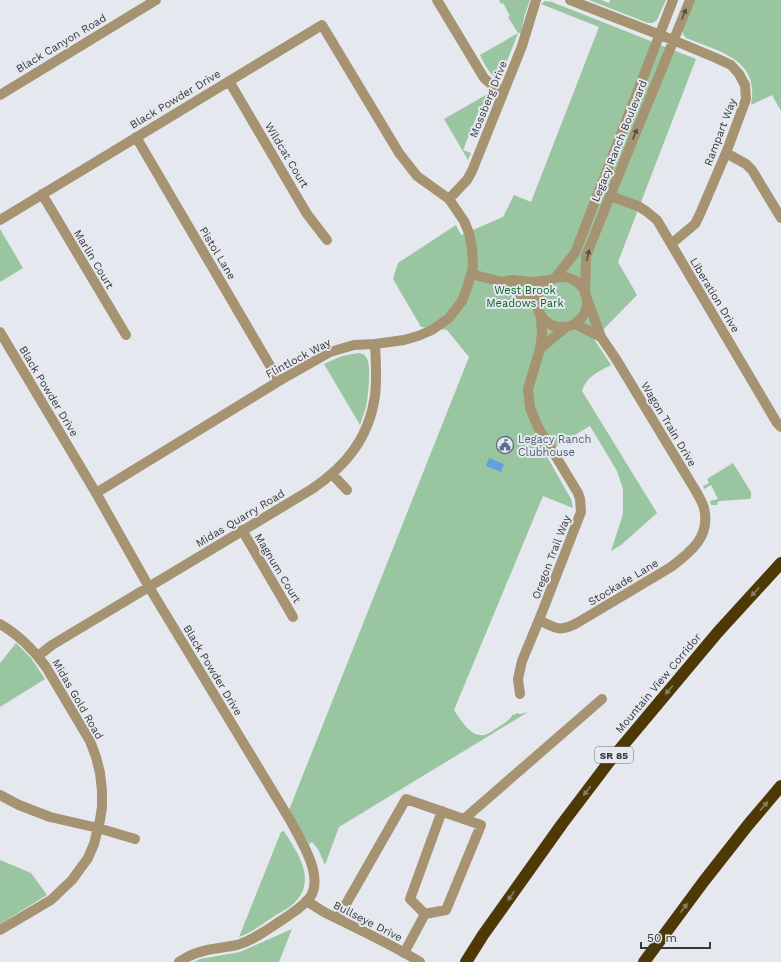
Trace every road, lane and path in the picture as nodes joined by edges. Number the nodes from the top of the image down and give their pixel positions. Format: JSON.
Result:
{"nodes":[{"id":1,"x":156,"y":0,"type":"edge"},
{"id":2,"x":437,"y":0,"type":"edge"},
{"id":3,"x":536,"y":0,"type":"edge"},
{"id":4,"x":570,"y":0,"type":"edge"},
{"id":5,"x":674,"y":0,"type":"edge"},
{"id":6,"x":690,"y":0,"type":"edge"},
{"id":7,"x":322,"y":25,"type":"joint"},
{"id":8,"x":666,"y":37,"type":"junction"},
{"id":9,"x":229,"y":81,"type":"junction"},
{"id":10,"x":504,"y":91,"type":"junction"},
{"id":11,"x":0,"y":95,"type":"edge"},
{"id":12,"x":136,"y":138,"type":"junction"},
{"id":13,"x":726,"y":153,"type":"junction"},
{"id":14,"x":42,"y":194,"type":"junction"},
{"id":15,"x":610,"y":196,"type":"junction"},
{"id":16,"x":448,"y":199,"type":"junction"},
{"id":17,"x":781,"y":218,"type":"edge"},
{"id":18,"x":0,"y":220,"type":"edge"},
{"id":19,"x":327,"y":240,"type":"dead end"},
{"id":20,"x":671,"y":244,"type":"junction"},
{"id":21,"x":471,"y":274,"type":"junction"},
{"id":22,"x":553,"y":279,"type":"junction"},
{"id":23,"x":502,"y":282,"type":"junction"},
{"id":24,"x":586,"y":296,"type":"junction"},
{"id":25,"x":538,"y":309,"type":"junction"},
{"id":26,"x":570,"y":326,"type":"junction"},
{"id":27,"x":0,"y":332,"type":"edge"},
{"id":28,"x":126,"y":336,"type":"dead end"},
{"id":29,"x":601,"y":337,"type":"junction"},
{"id":30,"x":376,"y":344,"type":"junction"},
{"id":31,"x":540,"y":349,"type":"junction"},
{"id":32,"x":279,"y":381,"type":"junction"},
{"id":33,"x":781,"y":427,"type":"edge"},
{"id":34,"x":332,"y":474,"type":"junction"},
{"id":35,"x":347,"y":490,"type":"dead end"},
{"id":36,"x":96,"y":493,"type":"junction"},
{"id":37,"x":704,"y":527,"type":"joint"},
{"id":38,"x":242,"y":530,"type":"junction"},
{"id":39,"x":781,"y":563,"type":"edge"},
{"id":40,"x":150,"y":587,"type":"junction"},
{"id":41,"x":293,"y":617,"type":"dead end"},
{"id":42,"x":539,"y":620,"type":"junction"},
{"id":43,"x":0,"y":624,"type":"edge"},
{"id":44,"x":38,"y":656,"type":"junction"},
{"id":45,"x":520,"y":694,"type":"dead end"},
{"id":46,"x":602,"y":699,"type":"dead end"},
{"id":47,"x":781,"y":786,"type":"edge"},
{"id":48,"x":0,"y":795,"type":"edge"},
{"id":49,"x":442,"y":811,"type":"junction"},
{"id":50,"x":464,"y":819,"type":"junction"},
{"id":51,"x":98,"y":828,"type":"junction"},
{"id":52,"x":135,"y":839,"type":"dead end"},
{"id":53,"x":306,"y":901,"type":"junction"},
{"id":54,"x":425,"y":914,"type":"junction"},
{"id":55,"x":338,"y":918,"type":"junction"},
{"id":56,"x":0,"y":930,"type":"edge"},
{"id":57,"x":404,"y":953,"type":"junction"},
{"id":58,"x":180,"y":962,"type":"edge"},
{"id":59,"x":420,"y":962,"type":"edge"},
{"id":60,"x":466,"y":962,"type":"edge"},
{"id":61,"x":644,"y":962,"type":"edge"}],
"edges":[{"from":1,"to":11,"type":"street","name":"Black Canyon Road"},
{"from":2,"to":10,"type":"street"},
{"from":3,"to":10,"type":"street","name":"Mossberg Drive"},
{"from":4,"to":8,"type":"street","name":"Rampart Way"},
{"from":5,"to":8,"type":"street","name":"Legacy Ranch Boulevard"},
{"from":8,"to":6,"type":"street","name":"Legacy Ranch Boulevard","one_way":true},
{"from":7,"to":9,"type":"street","name":"Black Powder Drive"},
{"from":7,"to":16,"type":"street","name":"Flintlock Way"},
{"from":8,"to":13,"type":"street","name":"Rampart Way"},
{"from":15,"to":8,"type":"street","name":"Legacy Ranch Boulevard","one_way":true},
{"from":8,"to":22,"type":"street","name":"Legacy Ranch Boulevard"},
{"from":9,"to":12,"type":"street","name":"Black Powder Drive"},
{"from":9,"to":19,"type":"street","name":"Wildcat Court"},
{"from":10,"to":16,"type":"street","name":"Mossberg Drive"},
{"from":12,"to":14,"type":"street","name":"Black Powder Drive"},
{"from":12,"to":32,"type":"street","name":"Pistol Lane"},
{"from":13,"to":17,"type":"street"},
{"from":13,"to":20,"type":"street","name":"Rampart Way"},
{"from":14,"to":18,"type":"street","name":"Black Powder Drive"},
{"from":14,"to":28,"type":"street","name":"Marlin Court"},
{"from":15,"to":20,"type":"street","name":"Liberation Drive"},
{"from":24,"to":15,"type":"street","name":"Legacy Ranch Boulevard","one_way":true},
{"from":16,"to":21,"type":"street","name":"Flintlock Way"},
{"from":20,"to":33,"type":"street","name":"Liberation Drive"},
{"from":21,"to":23,"type":"street"},
{"from":21,"to":30,"type":"street","name":"Flintlock Way"},
{"from":22,"to":23,"type":"street"},
{"from":22,"to":24,"type":"street"},
{"from":22,"to":25,"type":"street"},
{"from":23,"to":25,"type":"street"},
{"from":24,"to":26,"type":"street"},
{"from":24,"to":29,"type":"street","name":"Wagon Train Drive"},
{"from":25,"to":26,"type":"street"},
{"from":25,"to":31,"type":"street","name":"Oregon Trail Way"},
{"from":26,"to":29,"type":"street","name":"Wagon Train Drive"},
{"from":26,"to":31,"type":"street"},
{"from":27,"to":36,"type":"street","name":"Black Powder Drive"},
{"from":29,"to":37,"type":"street","name":"Wagon Train Drive"},
{"from":30,"to":32,"type":"street","name":"Flintlock Way"},
{"from":30,"to":34,"type":"street","name":"Midas Quarry Road"},
{"from":31,"to":42,"type":"street","name":"Oregon Trail Way"},
{"from":32,"to":36,"type":"street","name":"Flintlock Way"},
{"from":34,"to":35,"type":"street"},
{"from":34,"to":38,"type":"street","name":"Midas Quarry Road"},
{"from":36,"to":40,"type":"street","name":"Black Powder Drive"},
{"from":37,"to":42,"type":"street","name":"Stockade Lane"},
{"from":38,"to":40,"type":"street","name":"Midas Quarry Road"},
{"from":38,"to":41,"type":"street","name":"Magnum Court"},
{"from":39,"to":60,"type":"highway","name":"Mountain View Corridor","number":"SR 85","one_way":true},
{"from":40,"to":44,"type":"street","name":"Midas Quarry Road"},
{"from":40,"to":53,"type":"street","name":"Black Powder Drive"},
{"from":42,"to":45,"type":"street","name":"Oregon Trail Way"},
{"from":43,"to":44,"type":"street","name":"Midas Gold Road"},
{"from":44,"to":51,"type":"street","name":"Midas Gold Road"},
{"from":46,"to":50,"type":"street"},
{"from":61,"to":47,"type":"highway","one_way":true},
{"from":48,"to":51,"type":"street"},
{"from":49,"to":50,"type":"street"},
{"from":49,"to":54,"type":"street"},
{"from":49,"to":55,"type":"street"},
{"from":50,"to":54,"type":"street"},
{"from":51,"to":52,"type":"street"},
{"from":51,"to":56,"type":"street","name":"Midas Gold Road"},
{"from":53,"to":55,"type":"street","name":"Bullseye Drive"},
{"from":53,"to":58,"type":"street","name":"Black Powder Drive"},
{"from":54,"to":57,"type":"street"},
{"from":55,"to":57,"type":"street","name":"Bullseye Drive"},
{"from":57,"to":59,"type":"street","name":"Bullseye Drive"}]}
